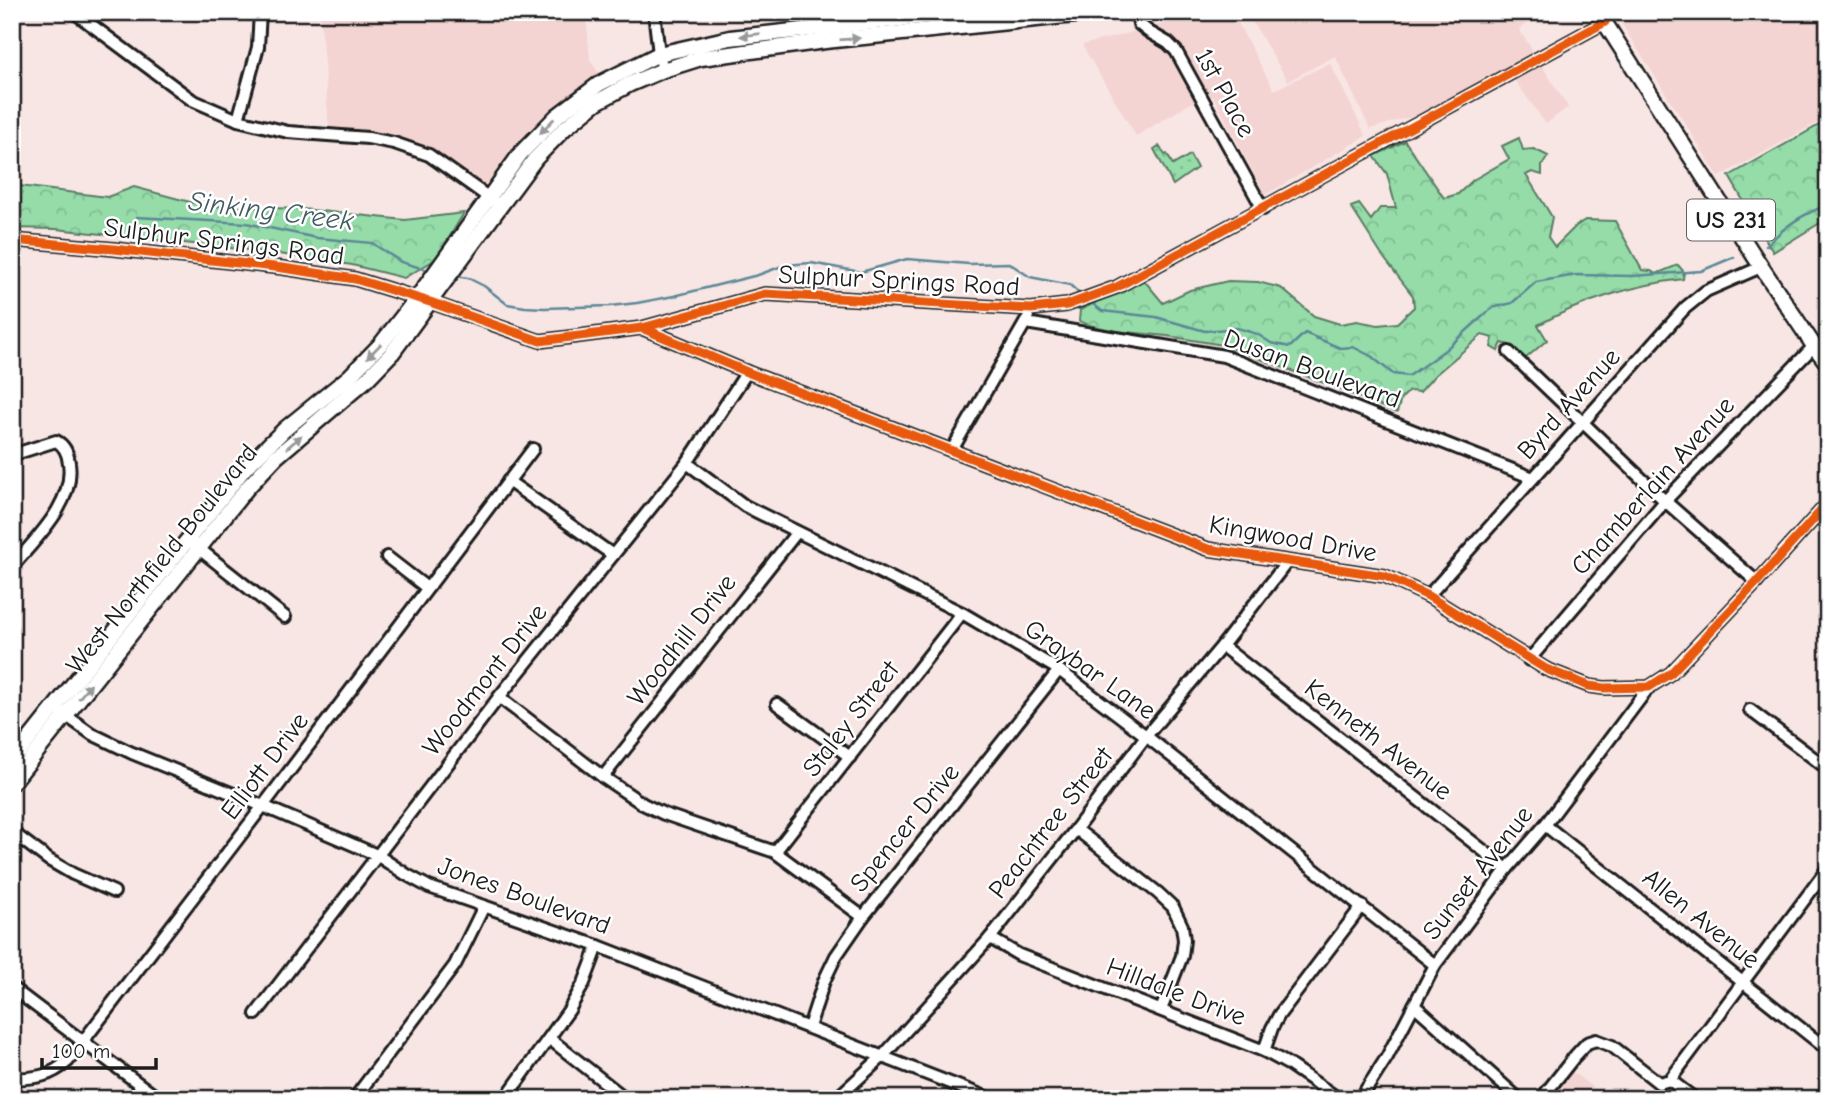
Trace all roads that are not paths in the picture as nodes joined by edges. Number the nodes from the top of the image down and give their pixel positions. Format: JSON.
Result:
{"nodes":[{"id":1,"x":260,"y":12,"type":"edge"},
{"id":2,"x":654,"y":12,"type":"edge"},
{"id":3,"x":964,"y":12,"type":"edge"},
{"id":4,"x":1104,"y":12,"type":"edge"},
{"id":5,"x":1137,"y":12,"type":"edge"},
{"id":6,"x":80,"y":14,"type":"edge"},
{"id":7,"x":1602,"y":17,"type":"edge"},
{"id":8,"x":895,"y":19,"type":"junction"},
{"id":9,"x":823,"y":27,"type":"edge"},
{"id":10,"x":898,"y":35,"type":"junction"},
{"id":11,"x":659,"y":54,"type":"junction"},
{"id":12,"x":663,"y":70,"type":"junction"},
{"id":13,"x":238,"y":120,"type":"junction"},
{"id":14,"x":494,"y":201,"type":"junction"},
{"id":15,"x":1263,"y":209,"type":"junction"},
{"id":16,"x":12,"y":240,"type":"edge"},
{"id":17,"x":1761,"y":267,"type":"junction"},
{"id":18,"x":423,"y":300,"type":"junction"},
{"id":19,"x":1031,"y":309,"type":"junction"},
{"id":20,"x":1026,"y":323,"type":"junction"},
{"id":21,"x":642,"y":328,"type":"junction"},
{"id":22,"x":1814,"y":346,"type":"junction"},
{"id":23,"x":1508,"y":352,"type":"dead end"},
{"id":24,"x":1828,"y":364,"type":"edge"},
{"id":25,"x":747,"y":372,"type":"junction"},
{"id":26,"x":1584,"y":422,"type":"junction"},
{"id":27,"x":533,"y":449,"type":"dead end"},
{"id":28,"x":952,"y":450,"type":"junction"},
{"id":29,"x":12,"y":456,"type":"edge"},
{"id":30,"x":687,"y":463,"type":"junction"},
{"id":31,"x":1533,"y":478,"type":"junction"},
{"id":32,"x":508,"y":481,"type":"junction"},
{"id":33,"x":1665,"y":501,"type":"junction"},
{"id":34,"x":1828,"y":503,"type":"edge"},
{"id":35,"x":797,"y":532,"type":"junction"},
{"id":36,"x":193,"y":544,"type":"junction"},
{"id":37,"x":612,"y":555,"type":"junction"},
{"id":38,"x":387,"y":557,"type":"dead end"},
{"id":39,"x":1287,"y":562,"type":"junction"},
{"id":40,"x":12,"y":567,"type":"edge"},
{"id":41,"x":1757,"y":582,"type":"junction"},
{"id":42,"x":427,"y":588,"type":"junction"},
{"id":43,"x":1428,"y":596,"type":"junction"},
{"id":44,"x":962,"y":613,"type":"junction"},
{"id":45,"x":285,"y":617,"type":"dead end"},
{"id":46,"x":1222,"y":646,"type":"junction"},
{"id":47,"x":1529,"y":660,"type":"junction"},
{"id":48,"x":1059,"y":670,"type":"junction"},
{"id":49,"x":1649,"y":687,"type":"junction"},
{"id":50,"x":499,"y":697,"type":"junction"},
{"id":51,"x":777,"y":704,"type":"dead end"},
{"id":52,"x":1751,"y":710,"type":"dead end"},
{"id":53,"x":60,"y":712,"type":"junction"},
{"id":54,"x":1146,"y":736,"type":"junction"},
{"id":55,"x":19,"y":755,"type":"edge"},
{"id":56,"x":850,"y":757,"type":"junction"},
{"id":57,"x":1828,"y":769,"type":"edge"},
{"id":58,"x":603,"y":777,"type":"junction"},
{"id":59,"x":12,"y":783,"type":"edge"},
{"id":60,"x":263,"y":806,"type":"junction"},
{"id":61,"x":1545,"y":825,"type":"junction"},
{"id":62,"x":1076,"y":829,"type":"junction"},
{"id":63,"x":12,"y":832,"type":"edge"},
{"id":64,"x":775,"y":852,"type":"junction"},
{"id":65,"x":377,"y":855,"type":"junction"},
{"id":66,"x":1828,"y":868,"type":"edge"},
{"id":67,"x":1507,"y":869,"type":"junction"},
{"id":68,"x":114,"y":892,"type":"dead end"},
{"id":69,"x":484,"y":906,"type":"junction"},
{"id":70,"x":1362,"y":906,"type":"junction"},
{"id":71,"x":863,"y":917,"type":"junction"},
{"id":72,"x":990,"y":938,"type":"junction"},
{"id":73,"x":597,"y":946,"type":"junction"},
{"id":74,"x":1436,"y":965,"type":"junction"},
{"id":75,"x":1744,"y":982,"type":"junction"},
{"id":76,"x":12,"y":988,"type":"edge"},
{"id":77,"x":1414,"y":1005,"type":"junction"},
{"id":78,"x":1161,"y":1010,"type":"junction"},
{"id":79,"x":256,"y":1014,"type":"dead end"},
{"id":80,"x":809,"y":1027,"type":"junction"},
{"id":81,"x":550,"y":1039,"type":"junction"},
{"id":82,"x":82,"y":1040,"type":"junction"},
{"id":83,"x":1828,"y":1050,"type":"edge"},
{"id":84,"x":1264,"y":1051,"type":"junction"},
{"id":85,"x":883,"y":1056,"type":"junction"},
{"id":86,"x":12,"y":1079,"type":"edge"},
{"id":87,"x":1670,"y":1080,"type":"junction"},
{"id":88,"x":159,"y":1099,"type":"edge"},
{"id":89,"x":354,"y":1099,"type":"edge"},
{"id":90,"x":505,"y":1099,"type":"edge"},
{"id":91,"x":626,"y":1099,"type":"edge"},
{"id":92,"x":836,"y":1099,"type":"edge"},
{"id":93,"x":990,"y":1099,"type":"edge"},
{"id":94,"x":1339,"y":1099,"type":"edge"},
{"id":95,"x":1360,"y":1099,"type":"edge"},
{"id":96,"x":1518,"y":1099,"type":"edge"},
{"id":97,"x":1541,"y":1099,"type":"edge"},
{"id":98,"x":1695,"y":1099,"type":"edge"}],
"edges":[{"from":1,"to":13,"type":"street"},
{"from":2,"to":11,"type":"street"},
{"from":3,"to":8,"type":"main road","name":"West Northfield Boulevard"},
{"from":4,"to":10,"type":"main road","name":"West Northfield Boulevard"},
{"from":5,"to":15,"type":"street","name":"1st Place"},
{"from":6,"to":13,"type":"street"},
{"from":7,"to":15,"type":"street","name":"Sulphur Springs Road"},
{"from":7,"to":17,"type":"main road","number":"US 231"},
{"from":8,"to":9,"type":"main road","name":"West Northfield Boulevard"},
{"from":8,"to":10,"type":"main road"},
{"from":9,"to":10,"type":"main road","name":"West Northfield Boulevard","one_way":true},
{"from":9,"to":11,"type":"main road","name":"West Northfield Boulevard","one_way":true},
{"from":9,"to":12,"type":"main road","name":"West Northfield Boulevard"},
{"from":11,"to":12,"type":"street"},
{"from":11,"to":14,"type":"main road","name":"West Northfield Boulevard","one_way":true},
{"from":12,"to":14,"type":"main road","name":"West Northfield Boulevard"},
{"from":13,"to":14,"type":"street"},
{"from":14,"to":18,"type":"main road","name":"West Northfield Boulevard"},
{"from":15,"to":19,"type":"street","name":"Sulphur Springs Road"},
{"from":16,"to":18,"type":"street","name":"Sulphur Springs Road"},
{"from":17,"to":22,"type":"main road","number":"US 231"},
{"from":17,"to":26,"type":"street","name":"Byrd Avenue"},
{"from":18,"to":21,"type":"street","name":"Sulphur Springs Road"},
{"from":18,"to":36,"type":"main road","name":"West Northfield Boulevard"},
{"from":19,"to":20,"type":"street"},
{"from":19,"to":21,"type":"street","name":"Sulphur Springs Road"},
{"from":20,"to":28,"type":"street"},
{"from":20,"to":31,"type":"street","name":"Dusan Boulevard"},
{"from":21,"to":25,"type":"street","name":"Kingwood Drive"},
{"from":22,"to":24,"type":"main road","number":"US 231"},
{"from":22,"to":33,"type":"street","name":"Chamberlain Avenue"},
{"from":23,"to":26,"type":"street"},
{"from":25,"to":28,"type":"street","name":"Kingwood Drive"},
{"from":25,"to":30,"type":"street","name":"Woodmont Drive"},
{"from":26,"to":31,"type":"street","name":"Byrd Avenue"},
{"from":26,"to":33,"type":"street"},
{"from":27,"to":32,"type":"street","name":"Elliott Drive"},
{"from":28,"to":39,"type":"street","name":"Kingwood Drive"},
{"from":29,"to":40,"type":"street"},
{"from":30,"to":35,"type":"street","name":"Graybar Lane"},
{"from":30,"to":37,"type":"street","name":"Woodmont Drive"},
{"from":31,"to":43,"type":"street","name":"Byrd Avenue"},
{"from":32,"to":37,"type":"street"},
{"from":32,"to":42,"type":"street","name":"Elliott Drive"},
{"from":33,"to":41,"type":"street"},
{"from":33,"to":47,"type":"street","name":"Chamberlain Avenue"},
{"from":34,"to":41,"type":"street"},
{"from":35,"to":44,"type":"street","name":"Graybar Lane"},
{"from":35,"to":58,"type":"street","name":"Woodhill Drive"},
{"from":36,"to":45,"type":"street"},
{"from":36,"to":53,"type":"main road","name":"West Northfield Boulevard"},
{"from":37,"to":50,"type":"street","name":"Woodmont Drive"},
{"from":38,"to":42,"type":"street"},
{"from":39,"to":43,"type":"street","name":"Kingwood Drive"},
{"from":39,"to":46,"type":"street","name":"Peachtree Street"},
{"from":41,"to":49,"type":"street"},
{"from":42,"to":60,"type":"street","name":"Elliott Drive"},
{"from":43,"to":47,"type":"street","name":"Kingwood Drive"},
{"from":44,"to":48,"type":"street","name":"Graybar Lane"},
{"from":44,"to":56,"type":"street","name":"Staley Street"},
{"from":46,"to":54,"type":"street","name":"Peachtree Street"},
{"from":46,"to":67,"type":"street","name":"Kenneth Avenue"},
{"from":47,"to":49,"type":"street","name":"Kingwood Drive"},
{"from":48,"to":54,"type":"street","name":"Graybar Lane"},
{"from":48,"to":71,"type":"street","name":"Spencer Drive"},
{"from":49,"to":61,"type":"street","name":"Sunset Avenue"},
{"from":50,"to":58,"type":"street"},
{"from":50,"to":65,"type":"street","name":"Woodmont Drive"},
{"from":51,"to":56,"type":"street"},
{"from":52,"to":57,"type":"street"},
{"from":53,"to":55,"type":"main road","name":"West Northfield Boulevard"},
{"from":53,"to":60,"type":"street","name":"Jones Boulevard"},
{"from":54,"to":62,"type":"street","name":"Peachtree Street"},
{"from":54,"to":70,"type":"street","name":"Graybar Lane"},
{"from":55,"to":59,"type":"main road","name":"West Northfield Boulevard"},
{"from":56,"to":64,"type":"street","name":"Staley Street"},
{"from":58,"to":64,"type":"street"},
{"from":60,"to":65,"type":"street","name":"Jones Boulevard"},
{"from":60,"to":82,"type":"street","name":"Elliott Drive"},
{"from":61,"to":67,"type":"street","name":"Sunset Avenue"},
{"from":61,"to":75,"type":"street","name":"Allen Avenue"},
{"from":62,"to":72,"type":"street","name":"Peachtree Street"},
{"from":62,"to":78,"type":"street"},
{"from":63,"to":68,"type":"street"},
{"from":64,"to":71,"type":"street"},
{"from":65,"to":69,"type":"street","name":"Jones Boulevard"},
{"from":65,"to":79,"type":"street","name":"Woodmont Drive"},
{"from":66,"to":75,"type":"street"},
{"from":67,"to":74,"type":"street","name":"Sunset Avenue"},
{"from":69,"to":73,"type":"street","name":"Jones Boulevard"},
{"from":69,"to":89,"type":"street"},
{"from":70,"to":74,"type":"street","name":"Graybar Lane"},
{"from":70,"to":84,"type":"street"},
{"from":71,"to":80,"type":"street","name":"Spencer Drive"},
{"from":72,"to":78,"type":"street","name":"Hilldale Drive"},
{"from":72,"to":85,"type":"street","name":"Peachtree Street"},
{"from":73,"to":80,"type":"street","name":"Jones Boulevard"},
{"from":73,"to":81,"type":"street"},
{"from":74,"to":77,"type":"street","name":"Sunset Avenue"},
{"from":75,"to":83,"type":"street","name":"Allen Avenue"},
{"from":75,"to":87,"type":"street"},
{"from":76,"to":82,"type":"street"},
{"from":77,"to":95,"type":"street","name":"Sunset Avenue"},
{"from":77,"to":96,"type":"street"},
{"from":78,"to":84,"type":"street","name":"Hilldale Drive"},
{"from":80,"to":85,"type":"street","name":"Jones Boulevard"},
{"from":81,"to":90,"type":"street"},
{"from":81,"to":91,"type":"street"},
{"from":82,"to":86,"type":"street","name":"Elliott Drive"},
{"from":82,"to":88,"type":"street"},
{"from":84,"to":94,"type":"street","name":"Hilldale Drive"},
{"from":85,"to":92,"type":"street","name":"Peachtree Street"},
{"from":85,"to":93,"type":"street","name":"Jones Boulevard"},
{"from":87,"to":97,"type":"street"},
{"from":87,"to":98,"type":"street"}]}
